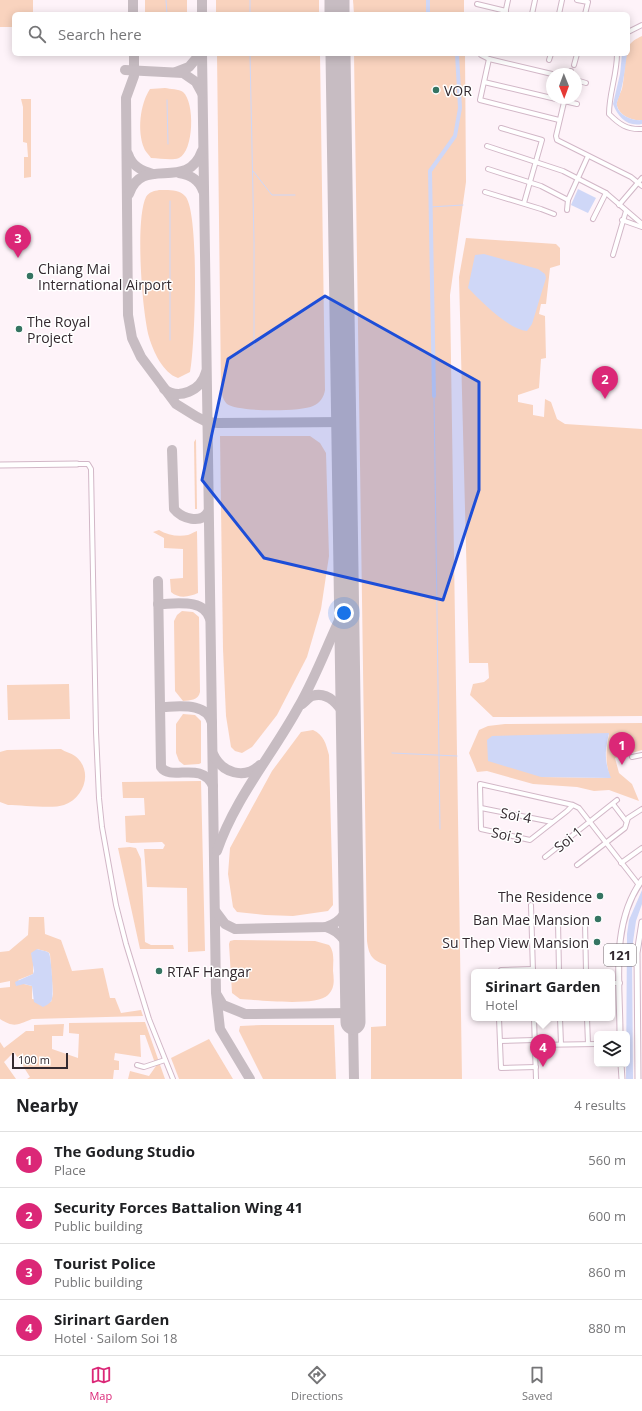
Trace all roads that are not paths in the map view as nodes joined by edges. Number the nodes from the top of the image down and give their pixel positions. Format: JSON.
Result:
{"nodes":[{"id":1,"x":508,"y":0,"type":"edge"},
{"id":2,"x":535,"y":0,"type":"edge"},
{"id":3,"x":562,"y":0,"type":"edge"},
{"id":4,"x":578,"y":0,"type":"edge"},
{"id":5,"x":477,"y":4,"type":"dead end"},
{"id":6,"x":506,"y":12,"type":"edge"},
{"id":7,"x":532,"y":12,"type":"edge"},
{"id":8,"x":559,"y":12,"type":"edge"},
{"id":9,"x":586,"y":12,"type":"edge"},
{"id":10,"x":642,"y":25,"type":"edge"},
{"id":11,"x":630,"y":31,"type":"edge"},
{"id":12,"x":483,"y":56,"type":"edge"},
{"id":13,"x":550,"y":56,"type":"edge"},
{"id":14,"x":576,"y":56,"type":"edge"},
{"id":15,"x":617,"y":56,"type":"edge"},
{"id":16,"x":488,"y":59,"type":"junction"},
{"id":17,"x":549,"y":60,"type":"dead end"},
{"id":18,"x":574,"y":65,"type":"dead end"},
{"id":19,"x":546,"y":73,"type":"edge"},
{"id":20,"x":484,"y":82,"type":"junction"},
{"id":21,"x":582,"y":82,"type":"edge"},
{"id":22,"x":586,"y":83,"type":"dead end"},
{"id":23,"x":546,"y":96,"type":"edge"},
{"id":24,"x":563,"y":104,"type":"edge"},
{"id":25,"x":559,"y":120,"type":"junction"},
{"id":26,"x":501,"y":128,"type":"dead end"},
{"id":27,"x":642,"y":128,"type":"edge"},
{"id":28,"x":487,"y":146,"type":"dead end"},
{"id":29,"x":588,"y":156,"type":"junction"},
{"id":30,"x":536,"y":161,"type":"junction"},
{"id":31,"x":488,"y":169,"type":"dead end"},
{"id":32,"x":642,"y":178,"type":"edge"},
{"id":33,"x":579,"y":179,"type":"junction"},
{"id":34,"x":530,"y":182,"type":"junction"},
{"id":35,"x":640,"y":184,"type":"edge"},
{"id":36,"x":485,"y":192,"type":"dead end"},
{"id":37,"x":606,"y":193,"type":"junction"},
{"id":38,"x":568,"y":200,"type":"junction"},
{"id":39,"x":524,"y":203,"type":"junction"},
{"id":40,"x":619,"y":205,"type":"junction"},
{"id":41,"x":567,"y":210,"type":"dead end"},
{"id":42,"x":626,"y":211,"type":"junction"},
{"id":43,"x":554,"y":214,"type":"dead end"},
{"id":44,"x":593,"y":219,"type":"dead end"},
{"id":45,"x":622,"y":220,"type":"junction"},
{"id":46,"x":642,"y":226,"type":"edge"},
{"id":47,"x":613,"y":255,"type":"dead end"},
{"id":48,"x":76,"y":464,"type":"joint"},
{"id":49,"x":0,"y":465,"type":"edge"},
{"id":50,"x":642,"y":754,"type":"edge"},
{"id":51,"x":632,"y":757,"type":"dead end"},
{"id":52,"x":617,"y":800,"type":"dead end"},
{"id":53,"x":573,"y":804,"type":"junction"},
{"id":54,"x":613,"y":804,"type":"junction"},
{"id":55,"x":481,"y":808,"type":"junction"},
{"id":56,"x":642,"y":809,"type":"edge"},
{"id":57,"x":590,"y":821,"type":"junction"},
{"id":58,"x":626,"y":821,"type":"junction"},
{"id":59,"x":552,"y":822,"type":"junction"},
{"id":60,"x":606,"y":841,"type":"junction"},
{"id":61,"x":642,"y":848,"type":"edge"},
{"id":62,"x":545,"y":857,"type":"dead end"},
{"id":63,"x":621,"y":862,"type":"junction"},
{"id":64,"x":577,"y":865,"type":"dead end"},
{"id":65,"x":640,"y":883,"type":"edge"},
{"id":66,"x":531,"y":905,"type":"dead end"},
{"id":67,"x":532,"y":921,"type":"junction"},
{"id":68,"x":558,"y":921,"type":"junction"},
{"id":69,"x":642,"y":922,"type":"edge"},
{"id":70,"x":533,"y":969,"type":"edge"},
{"id":71,"x":559,"y":969,"type":"edge"},
{"id":72,"x":586,"y":969,"type":"edge"},
{"id":73,"x":615,"y":983,"type":"edge"},
{"id":74,"x":620,"y":983,"type":"junction"},
{"id":75,"x":499,"y":1021,"type":"edge"},
{"id":76,"x":534,"y":1021,"type":"edge"},
{"id":77,"x":560,"y":1021,"type":"edge"},
{"id":78,"x":587,"y":1021,"type":"edge"},
{"id":79,"x":640,"y":1028,"type":"edge"},
{"id":80,"x":620,"y":1031,"type":"edge"},
{"id":81,"x":500,"y":1041,"type":"junction"},
{"id":82,"x":535,"y":1042,"type":"junction"},
{"id":83,"x":561,"y":1044,"type":"junction"},
{"id":84,"x":588,"y":1044,"type":"junction"},
{"id":85,"x":594,"y":1044,"type":"edge"},
{"id":86,"x":165,"y":1060,"type":"junction"},
{"id":87,"x":137,"y":1065,"type":"dead end"},
{"id":88,"x":536,"y":1067,"type":"junction"},
{"id":89,"x":621,"y":1067,"type":"edge"},
{"id":90,"x":173,"y":1079,"type":"edge"},
{"id":91,"x":536,"y":1079,"type":"edge"},
{"id":92,"x":622,"y":1079,"type":"edge"},
{"id":93,"x":638,"y":1079,"type":"edge"}],
"edges":[{"from":1,"to":6,"type":"street"},
{"from":2,"to":7,"type":"street"},
{"from":3,"to":8,"type":"street"},
{"from":4,"to":9,"type":"street"},
{"from":5,"to":6,"type":"street"},
{"from":10,"to":11,"type":"street"},
{"from":12,"to":16,"type":"street"},
{"from":13,"to":17,"type":"street"},
{"from":14,"to":18,"type":"street"},
{"from":15,"to":27,"type":"street"},
{"from":16,"to":19,"type":"street"},
{"from":16,"to":20,"type":"street"},
{"from":20,"to":23,"type":"street"},
{"from":20,"to":25,"type":"street"},
{"from":21,"to":22,"type":"street"},
{"from":24,"to":25,"type":"street"},
{"from":25,"to":29,"type":"street"},
{"from":26,"to":30,"type":"street"},
{"from":28,"to":30,"type":"street"},
{"from":29,"to":33,"type":"street"},
{"from":29,"to":35,"type":"street"},
{"from":30,"to":33,"type":"street"},
{"from":30,"to":34,"type":"street"},
{"from":31,"to":34,"type":"street"},
{"from":32,"to":35,"type":"street"},
{"from":33,"to":37,"type":"street"},
{"from":33,"to":38,"type":"street"},
{"from":34,"to":38,"type":"street"},
{"from":34,"to":39,"type":"street"},
{"from":35,"to":40,"type":"street"},
{"from":36,"to":39,"type":"street"},
{"from":37,"to":40,"type":"street"},
{"from":37,"to":44,"type":"street"},
{"from":38,"to":41,"type":"street"},
{"from":39,"to":43,"type":"street"},
{"from":40,"to":42,"type":"street"},
{"from":42,"to":45,"type":"street"},
{"from":42,"to":46,"type":"street"},
{"from":45,"to":46,"type":"street"},
{"from":45,"to":47,"type":"street"},
{"from":48,"to":49,"type":"main road"},
{"from":48,"to":86,"type":"street"},
{"from":50,"to":51,"type":"street"},
{"from":52,"to":54,"type":"street","name":"Soi 1"},
{"from":53,"to":55,"type":"street","name":"Soi 5"},
{"from":53,"to":57,"type":"street"},
{"from":53,"to":59,"type":"street"},
{"from":54,"to":57,"type":"street","name":"Soi 1"},
{"from":54,"to":58,"type":"street"},
{"from":55,"to":59,"type":"street","name":"Soi 4"},
{"from":55,"to":59,"type":"street","name":"Soi 5"},
{"from":56,"to":58,"type":"street"},
{"from":57,"to":60,"type":"street"},
{"from":57,"to":62,"type":"street","name":"Soi 1"},
{"from":58,"to":60,"type":"street"},
{"from":60,"to":63,"type":"street"},
{"from":60,"to":64,"type":"street"},
{"from":61,"to":63,"type":"street"},
{"from":63,"to":65,"type":"street"},
{"from":65,"to":74,"type":"main road","number":"121"},
{"from":66,"to":67,"type":"street"},
{"from":67,"to":68,"type":"street"},
{"from":67,"to":70,"type":"street"},
{"from":68,"to":71,"type":"street"},
{"from":68,"to":72,"type":"street"},
{"from":69,"to":79,"type":"main road","number":"121"},
{"from":73,"to":74,"type":"street"},
{"from":74,"to":80,"type":"main road","number":"121"},
{"from":75,"to":81,"type":"street"},
{"from":76,"to":82,"type":"street"},
{"from":77,"to":83,"type":"street"},
{"from":78,"to":84,"type":"street"},
{"from":79,"to":93,"type":"main road","number":"121"},
{"from":81,"to":82,"type":"street"},
{"from":81,"to":88,"type":"street"},
{"from":82,"to":83,"type":"street"},
{"from":82,"to":88,"type":"street"},
{"from":83,"to":84,"type":"street"},
{"from":84,"to":85,"type":"street"},
{"from":86,"to":87,"type":"street"},
{"from":86,"to":90,"type":"street"},
{"from":88,"to":91,"type":"street"},
{"from":89,"to":92,"type":"main road"}]}
